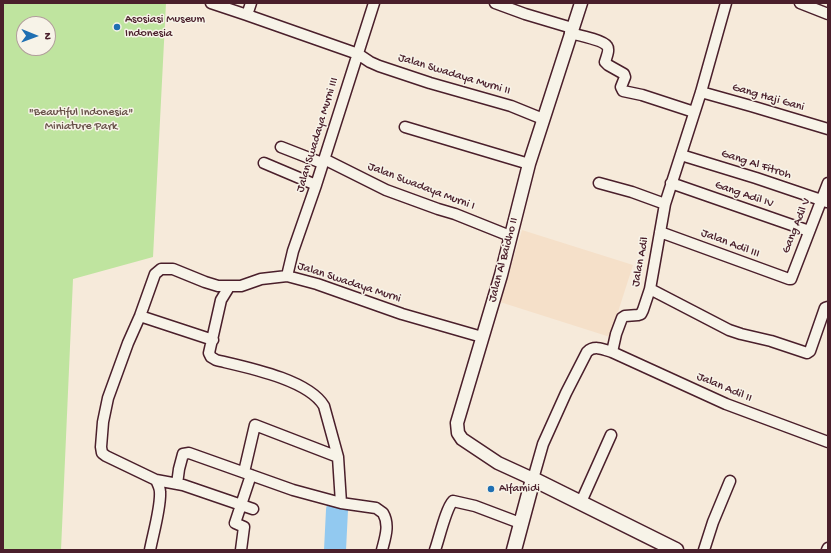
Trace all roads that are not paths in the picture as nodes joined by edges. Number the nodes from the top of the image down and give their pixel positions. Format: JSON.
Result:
{"nodes":[{"id":1,"x":211,"y":3,"type":"edge"},
{"id":2,"x":251,"y":3,"type":"edge"},
{"id":3,"x":374,"y":3,"type":"edge"},
{"id":4,"x":495,"y":3,"type":"edge"},
{"id":5,"x":581,"y":3,"type":"edge"},
{"id":6,"x":726,"y":3,"type":"edge"},
{"id":7,"x":800,"y":3,"type":"edge"},
{"id":8,"x":828,"y":14,"type":"edge"},
{"id":9,"x":247,"y":15,"type":"junction"},
{"id":10,"x":571,"y":31,"type":"junction"},
{"id":11,"x":358,"y":54,"type":"junction"},
{"id":12,"x":701,"y":92,"type":"junction"},
{"id":13,"x":694,"y":112,"type":"junction"},
{"id":14,"x":543,"y":119,"type":"junction"},
{"id":15,"x":405,"y":127,"type":"dead end"},
{"id":16,"x":828,"y":129,"type":"edge"},
{"id":17,"x":281,"y":147,"type":"dead end"},
{"id":18,"x":681,"y":155,"type":"junction"},
{"id":19,"x":323,"y":161,"type":"junction"},
{"id":20,"x":264,"y":163,"type":"dead end"},
{"id":21,"x":529,"y":164,"type":"junction"},
{"id":22,"x":599,"y":183,"type":"dead end"},
{"id":23,"x":671,"y":183,"type":"junction"},
{"id":24,"x":828,"y":183,"type":"edge"},
{"id":25,"x":316,"y":185,"type":"junction"},
{"id":26,"x":825,"y":202,"type":"edge"},
{"id":27,"x":665,"y":204,"type":"junction"},
{"id":28,"x":809,"y":231,"type":"junction"},
{"id":29,"x":660,"y":232,"type":"junction"},
{"id":30,"x":510,"y":236,"type":"junction"},
{"id":31,"x":287,"y":276,"type":"junction"},
{"id":32,"x":791,"y":279,"type":"joint"},
{"id":33,"x":229,"y":287,"type":"junction"},
{"id":34,"x":650,"y":289,"type":"junction"},
{"id":35,"x":828,"y":307,"type":"edge"},
{"id":36,"x":140,"y":316,"type":"junction"},
{"id":37,"x":482,"y":336,"type":"junction"},
{"id":38,"x":213,"y":340,"type":"junction"},
{"id":39,"x":612,"y":352,"type":"junction"},
{"id":40,"x":611,"y":435,"type":"dead end"},
{"id":41,"x":828,"y":442,"type":"edge"},
{"id":42,"x":338,"y":457,"type":"junction"},
{"id":43,"x":248,"y":473,"type":"junction"},
{"id":44,"x":533,"y":479,"type":"junction"},
{"id":45,"x":156,"y":480,"type":"junction"},
{"id":46,"x":730,"y":480,"type":"dead end"},
{"id":47,"x":177,"y":484,"type":"junction"},
{"id":48,"x":337,"y":502,"type":"junction"},
{"id":49,"x":580,"y":502,"type":"junction"},
{"id":50,"x":240,"y":504,"type":"junction"},
{"id":51,"x":253,"y":509,"type":"dead end"},
{"id":52,"x":520,"y":523,"type":"junction"},
{"id":53,"x":150,"y":550,"type":"edge"},
{"id":54,"x":242,"y":550,"type":"edge"},
{"id":55,"x":382,"y":550,"type":"edge"},
{"id":56,"x":436,"y":550,"type":"edge"},
{"id":57,"x":514,"y":550,"type":"edge"},
{"id":58,"x":676,"y":550,"type":"edge"},
{"id":59,"x":704,"y":550,"type":"edge"}],
"edges":[{"from":1,"to":9,"type":"street","name":"Jalan Swadaya Murni II"},
{"from":2,"to":9,"type":"street"},
{"from":3,"to":11,"type":"street","name":"Jalan Swadaya Murni III"},
{"from":4,"to":10,"type":"street"},
{"from":5,"to":10,"type":"street","name":"Jalan Al Baidho II"},
{"from":6,"to":12,"type":"street","name":"Jalan Adil"},
{"from":7,"to":8,"type":"street"},
{"from":9,"to":11,"type":"street","name":"Jalan Swadaya Murni II"},
{"from":10,"to":13,"type":"street"},
{"from":10,"to":14,"type":"street","name":"Jalan Al Baidho II"},
{"from":11,"to":14,"type":"street","name":"Jalan Swadaya Murni II"},
{"from":11,"to":19,"type":"street","name":"Jalan Swadaya Murni III"},
{"from":12,"to":13,"type":"street","name":"Jalan Adil"},
{"from":12,"to":16,"type":"street","name":"Gang Haji Gani"},
{"from":13,"to":18,"type":"street","name":"Jalan Adil"},
{"from":14,"to":21,"type":"street","name":"Jalan Al Baidho II"},
{"from":15,"to":21,"type":"street"},
{"from":17,"to":19,"type":"street","name":"Jalan Swadaya Murni I"},
{"from":18,"to":23,"type":"street","name":"Jalan Adil"},
{"from":18,"to":26,"type":"street","name":"Gang Al Fitroh"},
{"from":19,"to":25,"type":"street","name":"Jalan Swadaya Murni III"},
{"from":19,"to":30,"type":"street","name":"Jalan Swadaya Murni I"},
{"from":20,"to":25,"type":"street"},
{"from":21,"to":30,"type":"street","name":"Jalan Al Baidho II"},
{"from":22,"to":27,"type":"street"},
{"from":23,"to":27,"type":"street","name":"Jalan Adil"},
{"from":23,"to":28,"type":"street","name":"Gang Adil IV"},
{"from":24,"to":26,"type":"street","name":"Gang Adil V"},
{"from":25,"to":31,"type":"street","name":"Jalan Swadaya Murni III"},
{"from":26,"to":28,"type":"street","name":"Gang Adil V"},
{"from":27,"to":29,"type":"street","name":"Jalan Adil"},
{"from":28,"to":32,"type":"street","name":"Gang Adil V"},
{"from":29,"to":32,"type":"street","name":"Jalan Adil III"},
{"from":29,"to":34,"type":"street","name":"Jalan Adil"},
{"from":30,"to":37,"type":"street","name":"Jalan Al Baidho II"},
{"from":31,"to":33,"type":"street","name":"Jalan Swadaya Murni"},
{"from":31,"to":37,"type":"street","name":"Jalan Swadaya Murni"},
{"from":33,"to":36,"type":"street","name":"Jalan Swadaya Murni"},
{"from":33,"to":38,"type":"street"},
{"from":34,"to":35,"type":"street"},
{"from":34,"to":39,"type":"street","name":"Jalan Adil"},
{"from":36,"to":38,"type":"street"},
{"from":36,"to":45,"type":"street","name":"Jalan Swadaya Murni"},
{"from":37,"to":44,"type":"street","name":"Jalan Al Baidho II"},
{"from":38,"to":42,"type":"street"},
{"from":39,"to":41,"type":"street","name":"Jalan Adil II"},
{"from":39,"to":44,"type":"street"},
{"from":40,"to":49,"type":"street"},
{"from":42,"to":43,"type":"street"},
{"from":42,"to":48,"type":"street"},
{"from":43,"to":47,"type":"street"},
{"from":43,"to":48,"type":"street"},
{"from":43,"to":50,"type":"street"},
{"from":44,"to":49,"type":"main road"},
{"from":44,"to":52,"type":"main road"},
{"from":45,"to":47,"type":"street"},
{"from":45,"to":53,"type":"street"},
{"from":46,"to":59,"type":"street"},
{"from":47,"to":50,"type":"street"},
{"from":48,"to":55,"type":"street"},
{"from":49,"to":58,"type":"main road"},
{"from":50,"to":51,"type":"street"},
{"from":50,"to":54,"type":"street"},
{"from":52,"to":56,"type":"street"},
{"from":52,"to":57,"type":"main road"}]}
